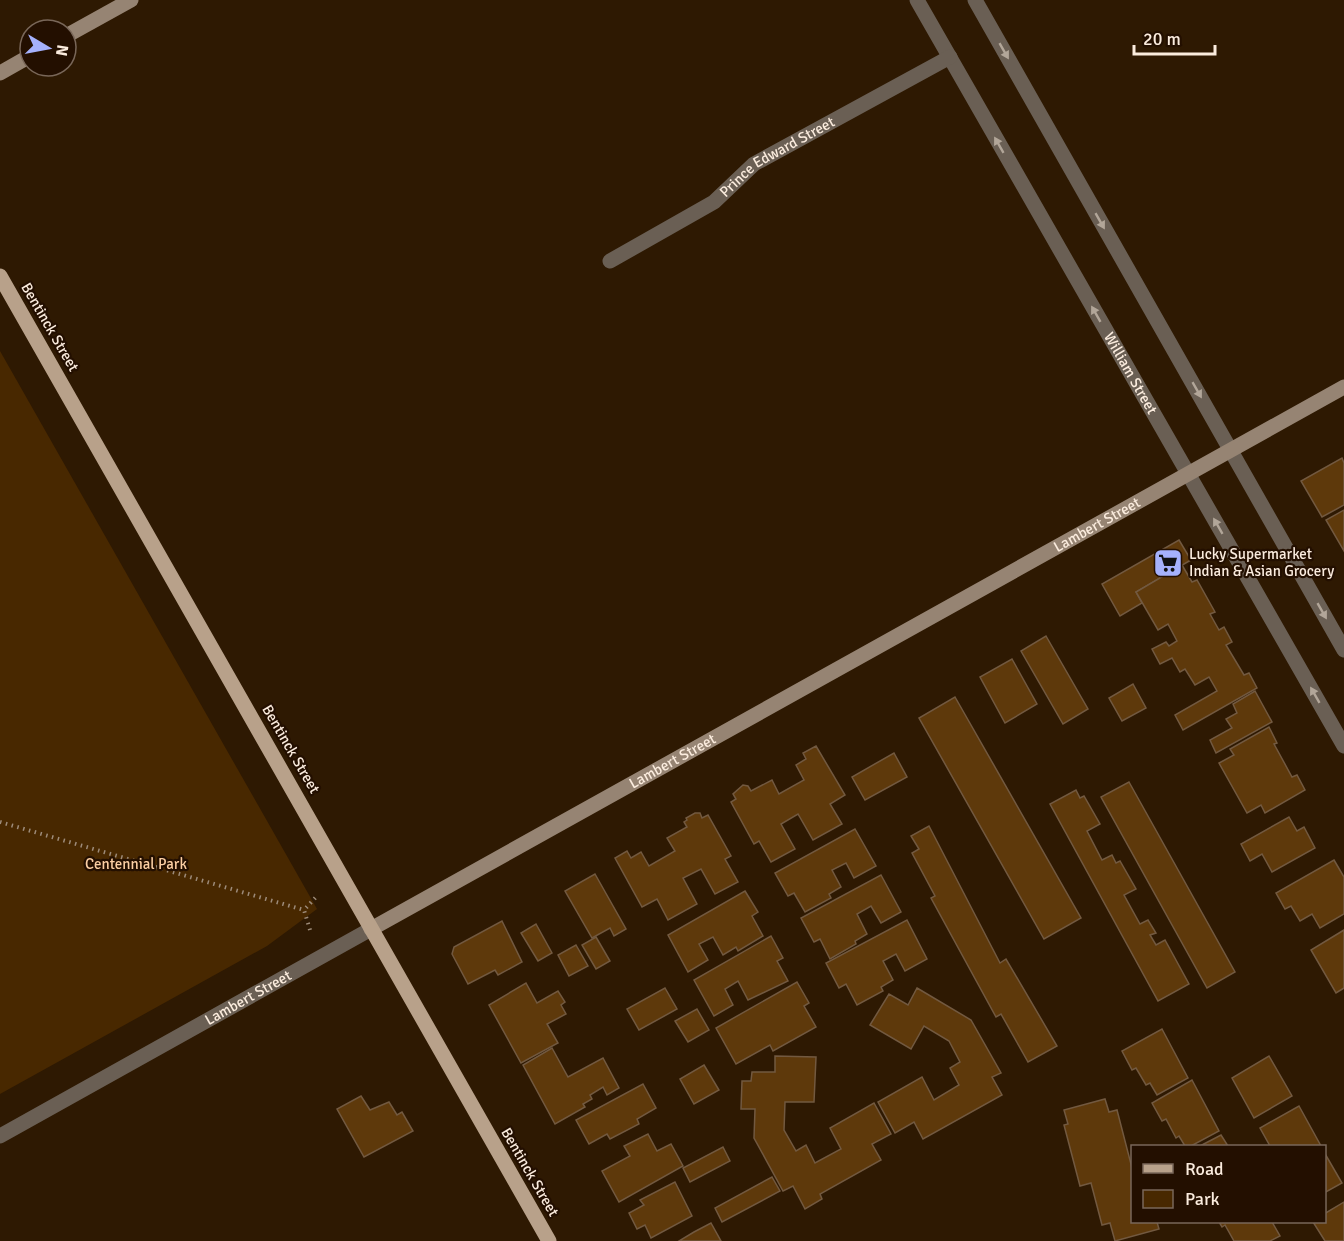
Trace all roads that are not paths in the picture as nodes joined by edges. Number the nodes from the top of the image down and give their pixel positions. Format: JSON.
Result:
{"nodes":[{"id":1,"x":131,"y":0,"type":"edge"},
{"id":2,"x":917,"y":0,"type":"edge"},
{"id":3,"x":975,"y":0,"type":"edge"},
{"id":4,"x":78,"y":29,"type":"edge"},
{"id":5,"x":950,"y":57,"type":"junction"},
{"id":6,"x":18,"y":63,"type":"edge"},
{"id":7,"x":0,"y":73,"type":"edge"},
{"id":8,"x":610,"y":261,"type":"dead end"},
{"id":9,"x":0,"y":276,"type":"edge"},
{"id":10,"x":1344,"y":387,"type":"edge"},
{"id":11,"x":1231,"y":450,"type":"junction"},
{"id":12,"x":1188,"y":474,"type":"junction"},
{"id":13,"x":1344,"y":650,"type":"edge"},
{"id":14,"x":1344,"y":746,"type":"edge"},
{"id":15,"x":371,"y":929,"type":"junction"},
{"id":16,"x":0,"y":1136,"type":"edge"},
{"id":17,"x":549,"y":1241,"type":"edge"}],
"edges":[{"from":1,"to":4,"type":"main road"},
{"from":2,"to":5,"type":"street","name":"William Street"},
{"from":3,"to":11,"type":"street","one_way":true},
{"from":5,"to":8,"type":"street","name":"Prince Edward Street"},
{"from":12,"to":5,"type":"street","name":"William Street","one_way":true},
{"from":6,"to":7,"type":"main road"},
{"from":9,"to":15,"type":"main road","name":"Bentinck Street"},
{"from":10,"to":11,"type":"main road","name":"Lambert Street"},
{"from":11,"to":12,"type":"main road","name":"Lambert Street"},
{"from":11,"to":13,"type":"street","one_way":true},
{"from":14,"to":12,"type":"street","name":"William Street","one_way":true},
{"from":12,"to":15,"type":"main road","name":"Lambert Street"},
{"from":15,"to":16,"type":"street","name":"Lambert Street"},
{"from":15,"to":17,"type":"main road","name":"Bentinck Street"}]}
